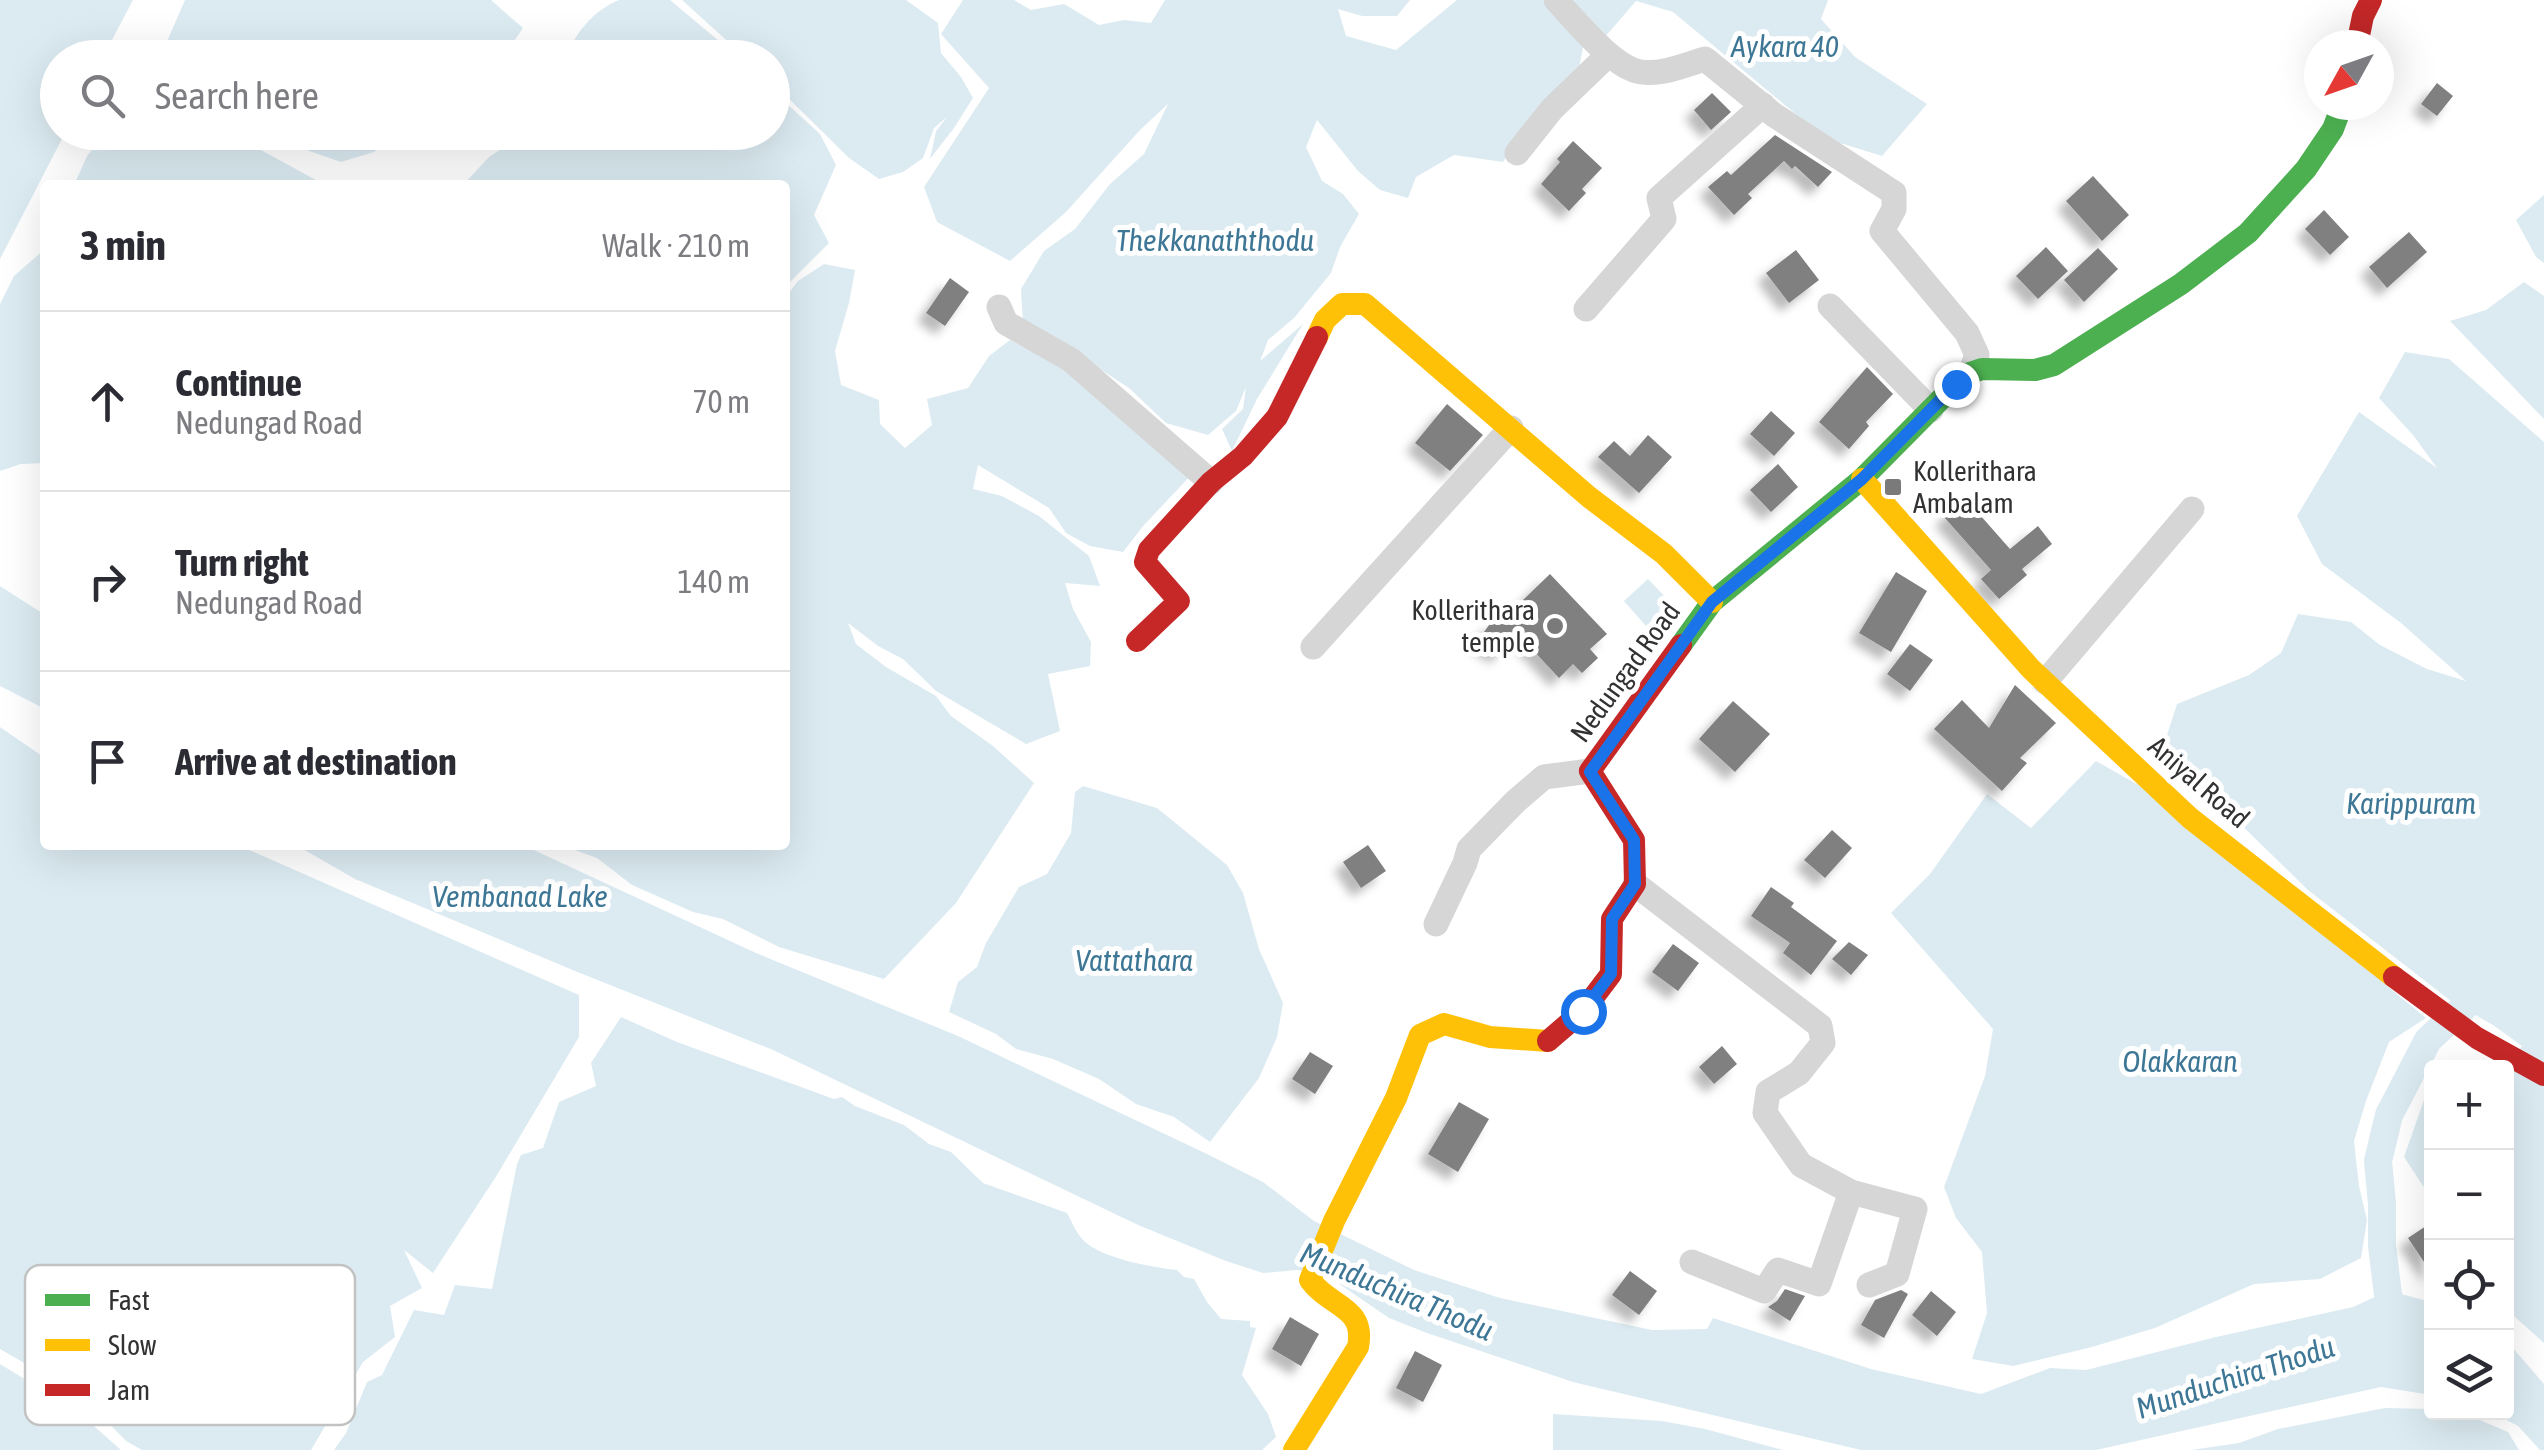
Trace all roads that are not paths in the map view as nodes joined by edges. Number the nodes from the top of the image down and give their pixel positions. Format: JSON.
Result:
{"nodes":[{"id":1,"x":1556,"y":0,"type":"edge"},
{"id":2,"x":2362,"y":3,"type":"edge"},
{"id":3,"x":2359,"y":30,"type":"edge"},
{"id":4,"x":1608,"y":55,"type":"junction"},
{"id":5,"x":1763,"y":106,"type":"junction"},
{"id":6,"x":2336,"y":120,"type":"edge"},
{"id":7,"x":1517,"y":154,"type":"dead end"},
{"id":8,"x":1830,"y":306,"type":"dead end"},
{"id":9,"x":999,"y":307,"type":"dead end"},
{"id":10,"x":1586,"y":309,"type":"dead end"},
{"id":11,"x":1970,"y":373,"type":"junction"},
{"id":12,"x":1931,"y":410,"type":"junction"},
{"id":13,"x":1511,"y":428,"type":"junction"},
{"id":14,"x":1862,"y":479,"type":"junction"},
{"id":15,"x":1211,"y":482,"type":"junction"},
{"id":16,"x":2192,"y":508,"type":"dead end"},
{"id":17,"x":1712,"y":602,"type":"junction"},
{"id":18,"x":1136,"y":641,"type":"dead end"},
{"id":19,"x":1313,"y":647,"type":"dead end"},
{"id":20,"x":2044,"y":682,"type":"junction"},
{"id":21,"x":1590,"y":772,"type":"junction"},
{"id":22,"x":1635,"y":884,"type":"junction"},
{"id":23,"x":1436,"y":924,"type":"dead end"},
{"id":24,"x":2544,"y":1075,"type":"edge"},
{"id":25,"x":1851,"y":1192,"type":"junction"},
{"id":26,"x":1692,"y":1262,"type":"dead end"},
{"id":27,"x":1869,"y":1285,"type":"dead end"},
{"id":28,"x":1294,"y":1450,"type":"edge"}],
"edges":[{"from":1,"to":4,"type":"street"},
{"from":2,"to":3,"type":"street"},
{"from":4,"to":5,"type":"street"},
{"from":4,"to":7,"type":"street"},
{"from":5,"to":10,"type":"street"},
{"from":5,"to":11,"type":"street"},
{"from":6,"to":11,"type":"street"},
{"from":8,"to":12,"type":"street"},
{"from":9,"to":15,"type":"street"},
{"from":11,"to":12,"type":"street","name":"Nedungad Road"},
{"from":12,"to":14,"type":"street","name":"Nedungad Road"},
{"from":13,"to":15,"type":"street"},
{"from":13,"to":17,"type":"street"},
{"from":13,"to":19,"type":"street"},
{"from":14,"to":17,"type":"street","name":"Nedungad Road"},
{"from":14,"to":20,"type":"street","name":"Aniyal Road"},
{"from":15,"to":18,"type":"street"},
{"from":16,"to":20,"type":"street"},
{"from":17,"to":21,"type":"street","name":"Nedungad Road"},
{"from":20,"to":24,"type":"street","name":"Aniyal Road"},
{"from":21,"to":22,"type":"street","name":"Nedungad Road"},
{"from":21,"to":23,"type":"street"},
{"from":22,"to":25,"type":"street"},
{"from":22,"to":28,"type":"street"},
{"from":25,"to":26,"type":"street"},
{"from":25,"to":27,"type":"street"}]}
